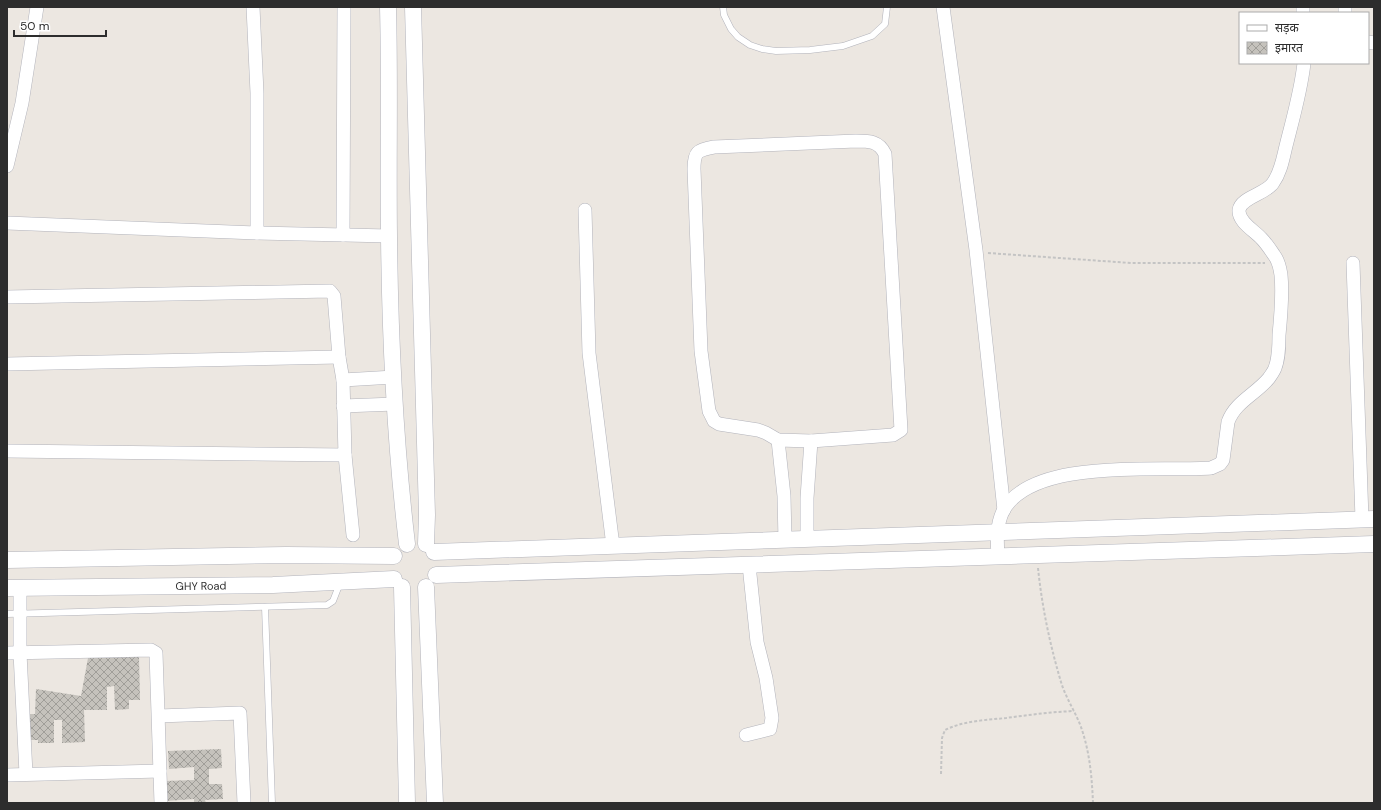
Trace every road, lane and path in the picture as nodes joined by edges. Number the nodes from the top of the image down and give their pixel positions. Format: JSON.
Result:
{"nodes":[{"id":1,"x":37,"y":7,"type":"edge"},
{"id":2,"x":253,"y":7,"type":"edge"},
{"id":3,"x":344,"y":7,"type":"edge"},
{"id":4,"x":388,"y":7,"type":"edge"},
{"id":5,"x":413,"y":7,"type":"edge"},
{"id":6,"x":723,"y":7,"type":"edge"},
{"id":7,"x":886,"y":7,"type":"edge"},
{"id":8,"x":944,"y":7,"type":"edge"},
{"id":9,"x":1304,"y":64,"type":"edge"},
{"id":10,"x":7,"y":166,"type":"edge"},
{"id":11,"x":585,"y":210,"type":"dead end"},
{"id":12,"x":7,"y":223,"type":"edge"},
{"id":13,"x":257,"y":233,"type":"junction"},
{"id":14,"x":342,"y":235,"type":"junction"},
{"id":15,"x":389,"y":236,"type":"junction"},
{"id":16,"x":976,"y":250,"type":"junction"},
{"id":17,"x":1278,"y":263,"type":"junction"},
{"id":18,"x":1353,"y":263,"type":"dead end"},
{"id":19,"x":7,"y":297,"type":"edge"},
{"id":20,"x":339,"y":357,"type":"junction"},
{"id":21,"x":7,"y":364,"type":"edge"},
{"id":22,"x":394,"y":377,"type":"junction"},
{"id":23,"x":343,"y":380,"type":"junction"},
{"id":24,"x":395,"y":404,"type":"junction"},
{"id":25,"x":343,"y":406,"type":"junction"},
{"id":26,"x":778,"y":440,"type":"junction"},
{"id":27,"x":810,"y":440,"type":"junction"},
{"id":28,"x":7,"y":451,"type":"edge"},
{"id":29,"x":345,"y":455,"type":"junction"},
{"id":30,"x":1004,"y":510,"type":"junction"},
{"id":31,"x":1368,"y":519,"type":"edge"},
{"id":32,"x":997,"y":532,"type":"junction"},
{"id":33,"x":353,"y":535,"type":"dead end"},
{"id":34,"x":807,"y":539,"type":"junction"},
{"id":35,"x":785,"y":540,"type":"junction"},
{"id":36,"x":407,"y":544,"type":"junction"},
{"id":37,"x":1374,"y":544,"type":"edge"},
{"id":38,"x":613,"y":546,"type":"junction"},
{"id":39,"x":430,"y":548,"type":"junction"},
{"id":40,"x":1036,"y":555,"type":"junction"},
{"id":41,"x":394,"y":556,"type":"junction"},
{"id":42,"x":998,"y":556,"type":"junction"},
{"id":43,"x":7,"y":560,"type":"edge"},
{"id":44,"x":749,"y":565,"type":"junction"},
{"id":45,"x":431,"y":581,"type":"junction"},
{"id":46,"x":340,"y":582,"type":"junction"},
{"id":47,"x":398,"y":583,"type":"junction"},
{"id":48,"x":13,"y":588,"type":"edge"},
{"id":49,"x":266,"y":607,"type":"junction"},
{"id":50,"x":13,"y":613,"type":"edge"},
{"id":51,"x":7,"y":653,"type":"edge"},
{"id":52,"x":20,"y":653,"type":"junction"},
{"id":53,"x":1074,"y":711,"type":"junction"},
{"id":54,"x":159,"y":716,"type":"junction"},
{"id":55,"x":746,"y":735,"type":"dead end"},
{"id":56,"x":160,"y":771,"type":"junction"},
{"id":57,"x":26,"y":774,"type":"junction"},
{"id":58,"x":941,"y":774,"type":"dead end"},
{"id":59,"x":7,"y":775,"type":"edge"},
{"id":60,"x":161,"y":803,"type":"edge"},
{"id":61,"x":244,"y":803,"type":"edge"},
{"id":62,"x":272,"y":803,"type":"edge"},
{"id":63,"x":407,"y":803,"type":"edge"},
{"id":64,"x":435,"y":803,"type":"edge"},
{"id":65,"x":1093,"y":803,"type":"edge"}],
"edges":[{"from":1,"to":10,"type":"street"},
{"from":2,"to":13,"type":"street"},
{"from":3,"to":14,"type":"street"},
{"from":4,"to":15,"type":"street"},
{"from":5,"to":39,"type":"street"},
{"from":6,"to":7,"type":"lane"},
{"from":8,"to":16,"type":"street"},
{"from":9,"to":17,"type":"street"},
{"from":11,"to":38,"type":"street"},
{"from":12,"to":13,"type":"street"},
{"from":13,"to":14,"type":"street"},
{"from":14,"to":15,"type":"street"},
{"from":15,"to":22,"type":"street"},
{"from":16,"to":17,"type":"path"},
{"from":16,"to":30,"type":"street"},
{"from":17,"to":30,"type":"street"},
{"from":18,"to":31,"type":"street"},
{"from":19,"to":20,"type":"street"},
{"from":20,"to":21,"type":"street"},
{"from":20,"to":23,"type":"street"},
{"from":22,"to":23,"type":"street"},
{"from":22,"to":24,"type":"street"},
{"from":23,"to":25,"type":"street"},
{"from":24,"to":25,"type":"street"},
{"from":24,"to":36,"type":"street"},
{"from":25,"to":29,"type":"street"},
{"from":26,"to":27,"type":"street"},
{"from":26,"to":27,"type":"street"},
{"from":26,"to":35,"type":"street"},
{"from":27,"to":34,"type":"street"},
{"from":28,"to":29,"type":"street"},
{"from":29,"to":33,"type":"street"},
{"from":30,"to":32,"type":"street"},
{"from":31,"to":32,"type":"street"},
{"from":32,"to":34,"type":"street"},
{"from":32,"to":42,"type":"street"},
{"from":34,"to":35,"type":"street"},
{"from":35,"to":38,"type":"street"},
{"from":36,"to":39,"type":"street"},
{"from":36,"to":41,"type":"street"},
{"from":37,"to":40,"type":"street"},
{"from":38,"to":39,"type":"street"},
{"from":39,"to":45,"type":"street"},
{"from":40,"to":42,"type":"street"},
{"from":40,"to":53,"type":"path"},
{"from":41,"to":43,"type":"street"},
{"from":41,"to":47,"type":"street"},
{"from":42,"to":44,"type":"street"},
{"from":44,"to":45,"type":"street"},
{"from":44,"to":55,"type":"street"},
{"from":45,"to":47,"type":"street"},
{"from":45,"to":64,"type":"street"},
{"from":46,"to":47,"type":"street","name":"GHY Road"},
{"from":46,"to":48,"type":"street","name":"GHY Road"},
{"from":46,"to":49,"type":"lane"},
{"from":47,"to":63,"type":"street"},
{"from":48,"to":50,"type":"street"},
{"from":49,"to":50,"type":"lane"},
{"from":49,"to":62,"type":"lane"},
{"from":50,"to":52,"type":"street"},
{"from":51,"to":52,"type":"street"},
{"from":52,"to":54,"type":"street"},
{"from":52,"to":57,"type":"street"},
{"from":53,"to":58,"type":"path"},
{"from":53,"to":65,"type":"path"},
{"from":54,"to":56,"type":"street"},
{"from":54,"to":61,"type":"street"},
{"from":56,"to":57,"type":"street"},
{"from":56,"to":60,"type":"street"},
{"from":57,"to":59,"type":"street"}]}
